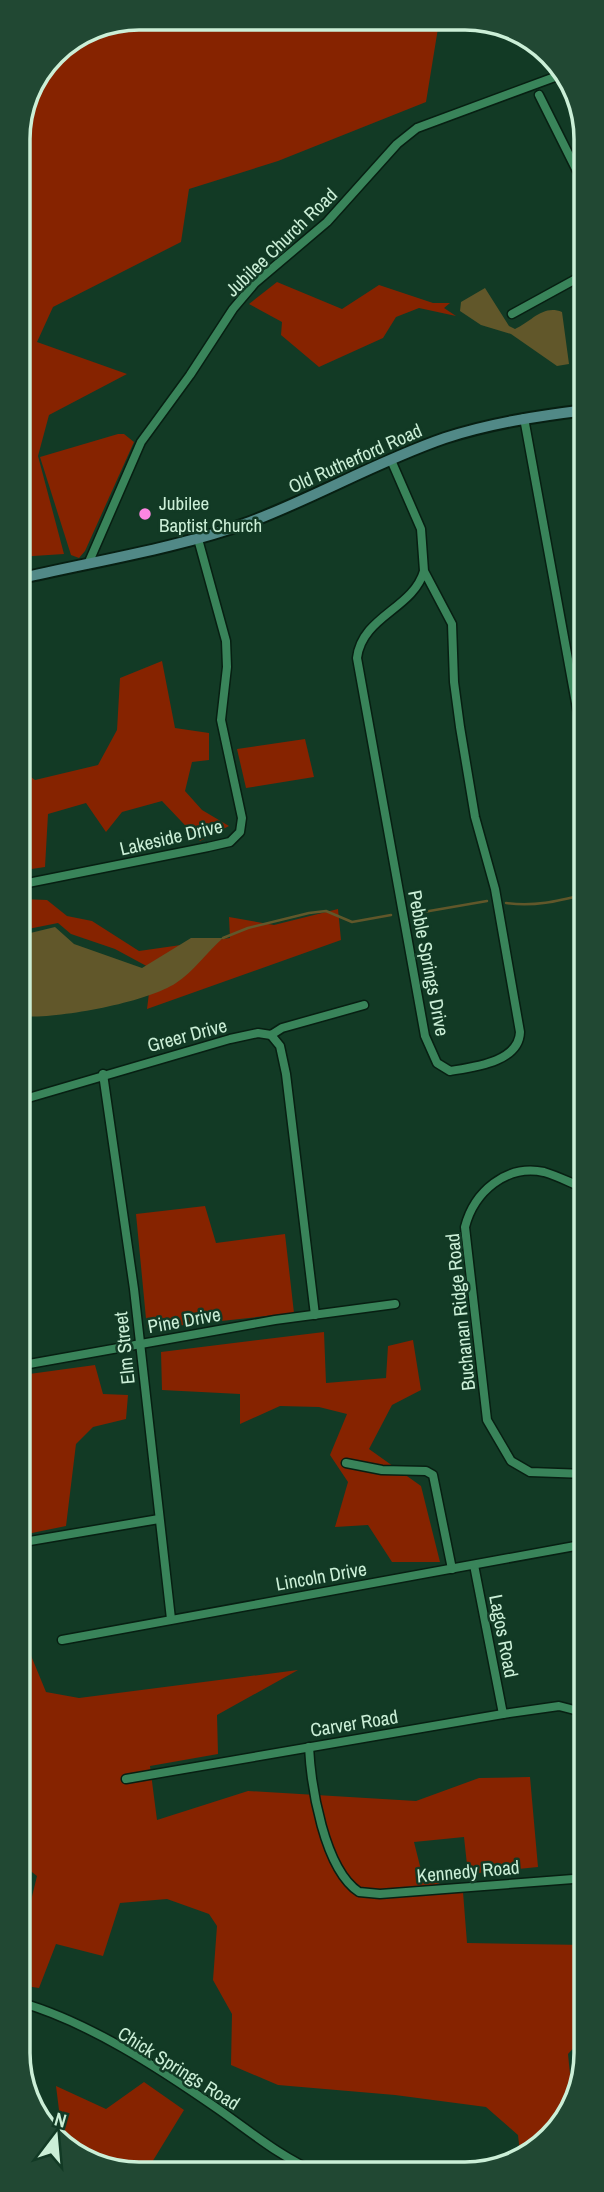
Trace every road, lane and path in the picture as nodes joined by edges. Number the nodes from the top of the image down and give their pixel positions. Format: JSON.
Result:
{"nodes":[{"id":1,"x":555,"y":77,"type":"edge"},
{"id":2,"x":539,"y":95,"type":"dead end"},
{"id":3,"x":574,"y":165,"type":"edge"},
{"id":4,"x":574,"y":280,"type":"edge"},
{"id":5,"x":512,"y":314,"type":"dead end"},
{"id":6,"x":574,"y":412,"type":"edge"},
{"id":7,"x":524,"y":418,"type":"junction"},
{"id":8,"x":391,"y":460,"type":"junction"},
{"id":9,"x":198,"y":539,"type":"junction"},
{"id":10,"x":88,"y":564,"type":"junction"},
{"id":11,"x":424,"y":571,"type":"junction"},
{"id":12,"x":30,"y":576,"type":"edge"},
{"id":13,"x":574,"y":692,"type":"edge"},
{"id":14,"x":30,"y":883,"type":"edge"},
{"id":15,"x":364,"y":1005,"type":"dead end"},
{"id":16,"x":271,"y":1035,"type":"junction"},
{"id":17,"x":103,"y":1074,"type":"junction"},
{"id":18,"x":30,"y":1097,"type":"edge"},
{"id":19,"x":574,"y":1184,"type":"edge"},
{"id":20,"x":394,"y":1304,"type":"dead end"},
{"id":21,"x":315,"y":1315,"type":"junction"},
{"id":22,"x":139,"y":1344,"type":"junction"},
{"id":23,"x":30,"y":1364,"type":"edge"},
{"id":24,"x":346,"y":1463,"type":"dead end"},
{"id":25,"x":574,"y":1474,"type":"edge"},
{"id":26,"x":159,"y":1519,"type":"junction"},
{"id":27,"x":30,"y":1541,"type":"edge"},
{"id":28,"x":574,"y":1546,"type":"edge"},
{"id":29,"x":474,"y":1565,"type":"junction"},
{"id":30,"x":452,"y":1569,"type":"junction"},
{"id":31,"x":171,"y":1619,"type":"junction"},
{"id":32,"x":62,"y":1640,"type":"dead end"},
{"id":33,"x":574,"y":1710,"type":"edge"},
{"id":34,"x":503,"y":1714,"type":"junction"},
{"id":35,"x":309,"y":1746,"type":"junction"},
{"id":36,"x":126,"y":1779,"type":"dead end"},
{"id":37,"x":574,"y":1879,"type":"edge"},
{"id":38,"x":30,"y":2005,"type":"edge"},
{"id":39,"x":297,"y":2162,"type":"edge"}],
"edges":[{"from":1,"to":10,"type":"street","name":"Jubilee Church Road"},
{"from":2,"to":3,"type":"street"},
{"from":4,"to":5,"type":"street"},
{"from":6,"to":7,"type":"street","name":"Old Rutherford Road"},
{"from":7,"to":8,"type":"street","name":"Old Rutherford Road"},
{"from":7,"to":13,"type":"street"},
{"from":8,"to":9,"type":"street","name":"Old Rutherford Road"},
{"from":8,"to":11,"type":"street","name":"Pebble Springs Drive"},
{"from":9,"to":10,"type":"street","name":"Old Rutherford Road"},
{"from":9,"to":14,"type":"street","name":"Lakeside Drive"},
{"from":10,"to":12,"type":"street","name":"Old Rutherford Road"},
{"from":11,"to":11,"type":"street","name":"Pebble Springs Drive"},
{"from":15,"to":16,"type":"street","name":"Greer Drive"},
{"from":16,"to":17,"type":"street","name":"Greer Drive"},
{"from":16,"to":21,"type":"street"},
{"from":17,"to":18,"type":"street","name":"Greer Drive"},
{"from":17,"to":22,"type":"street","name":"Elm Street"},
{"from":19,"to":25,"type":"street","name":"Buchanan Ridge Road"},
{"from":20,"to":21,"type":"street","name":"Pine Drive"},
{"from":21,"to":22,"type":"street","name":"Pine Drive"},
{"from":22,"to":23,"type":"street","name":"Pine Drive"},
{"from":22,"to":26,"type":"street","name":"Elm Street"},
{"from":24,"to":30,"type":"street"},
{"from":26,"to":27,"type":"street"},
{"from":26,"to":31,"type":"street","name":"Elm Street"},
{"from":28,"to":29,"type":"street","name":"Lincoln Drive"},
{"from":29,"to":30,"type":"street","name":"Lincoln Drive"},
{"from":29,"to":34,"type":"street","name":"Lagos Road"},
{"from":30,"to":31,"type":"street","name":"Lincoln Drive"},
{"from":31,"to":32,"type":"street","name":"Lincoln Drive"},
{"from":33,"to":34,"type":"street","name":"Carver Road"},
{"from":34,"to":35,"type":"street","name":"Carver Road"},
{"from":35,"to":36,"type":"street","name":"Carver Road"},
{"from":35,"to":37,"type":"street","name":"Kennedy Road"},
{"from":38,"to":39,"type":"street","name":"Chick Springs Road"}]}
